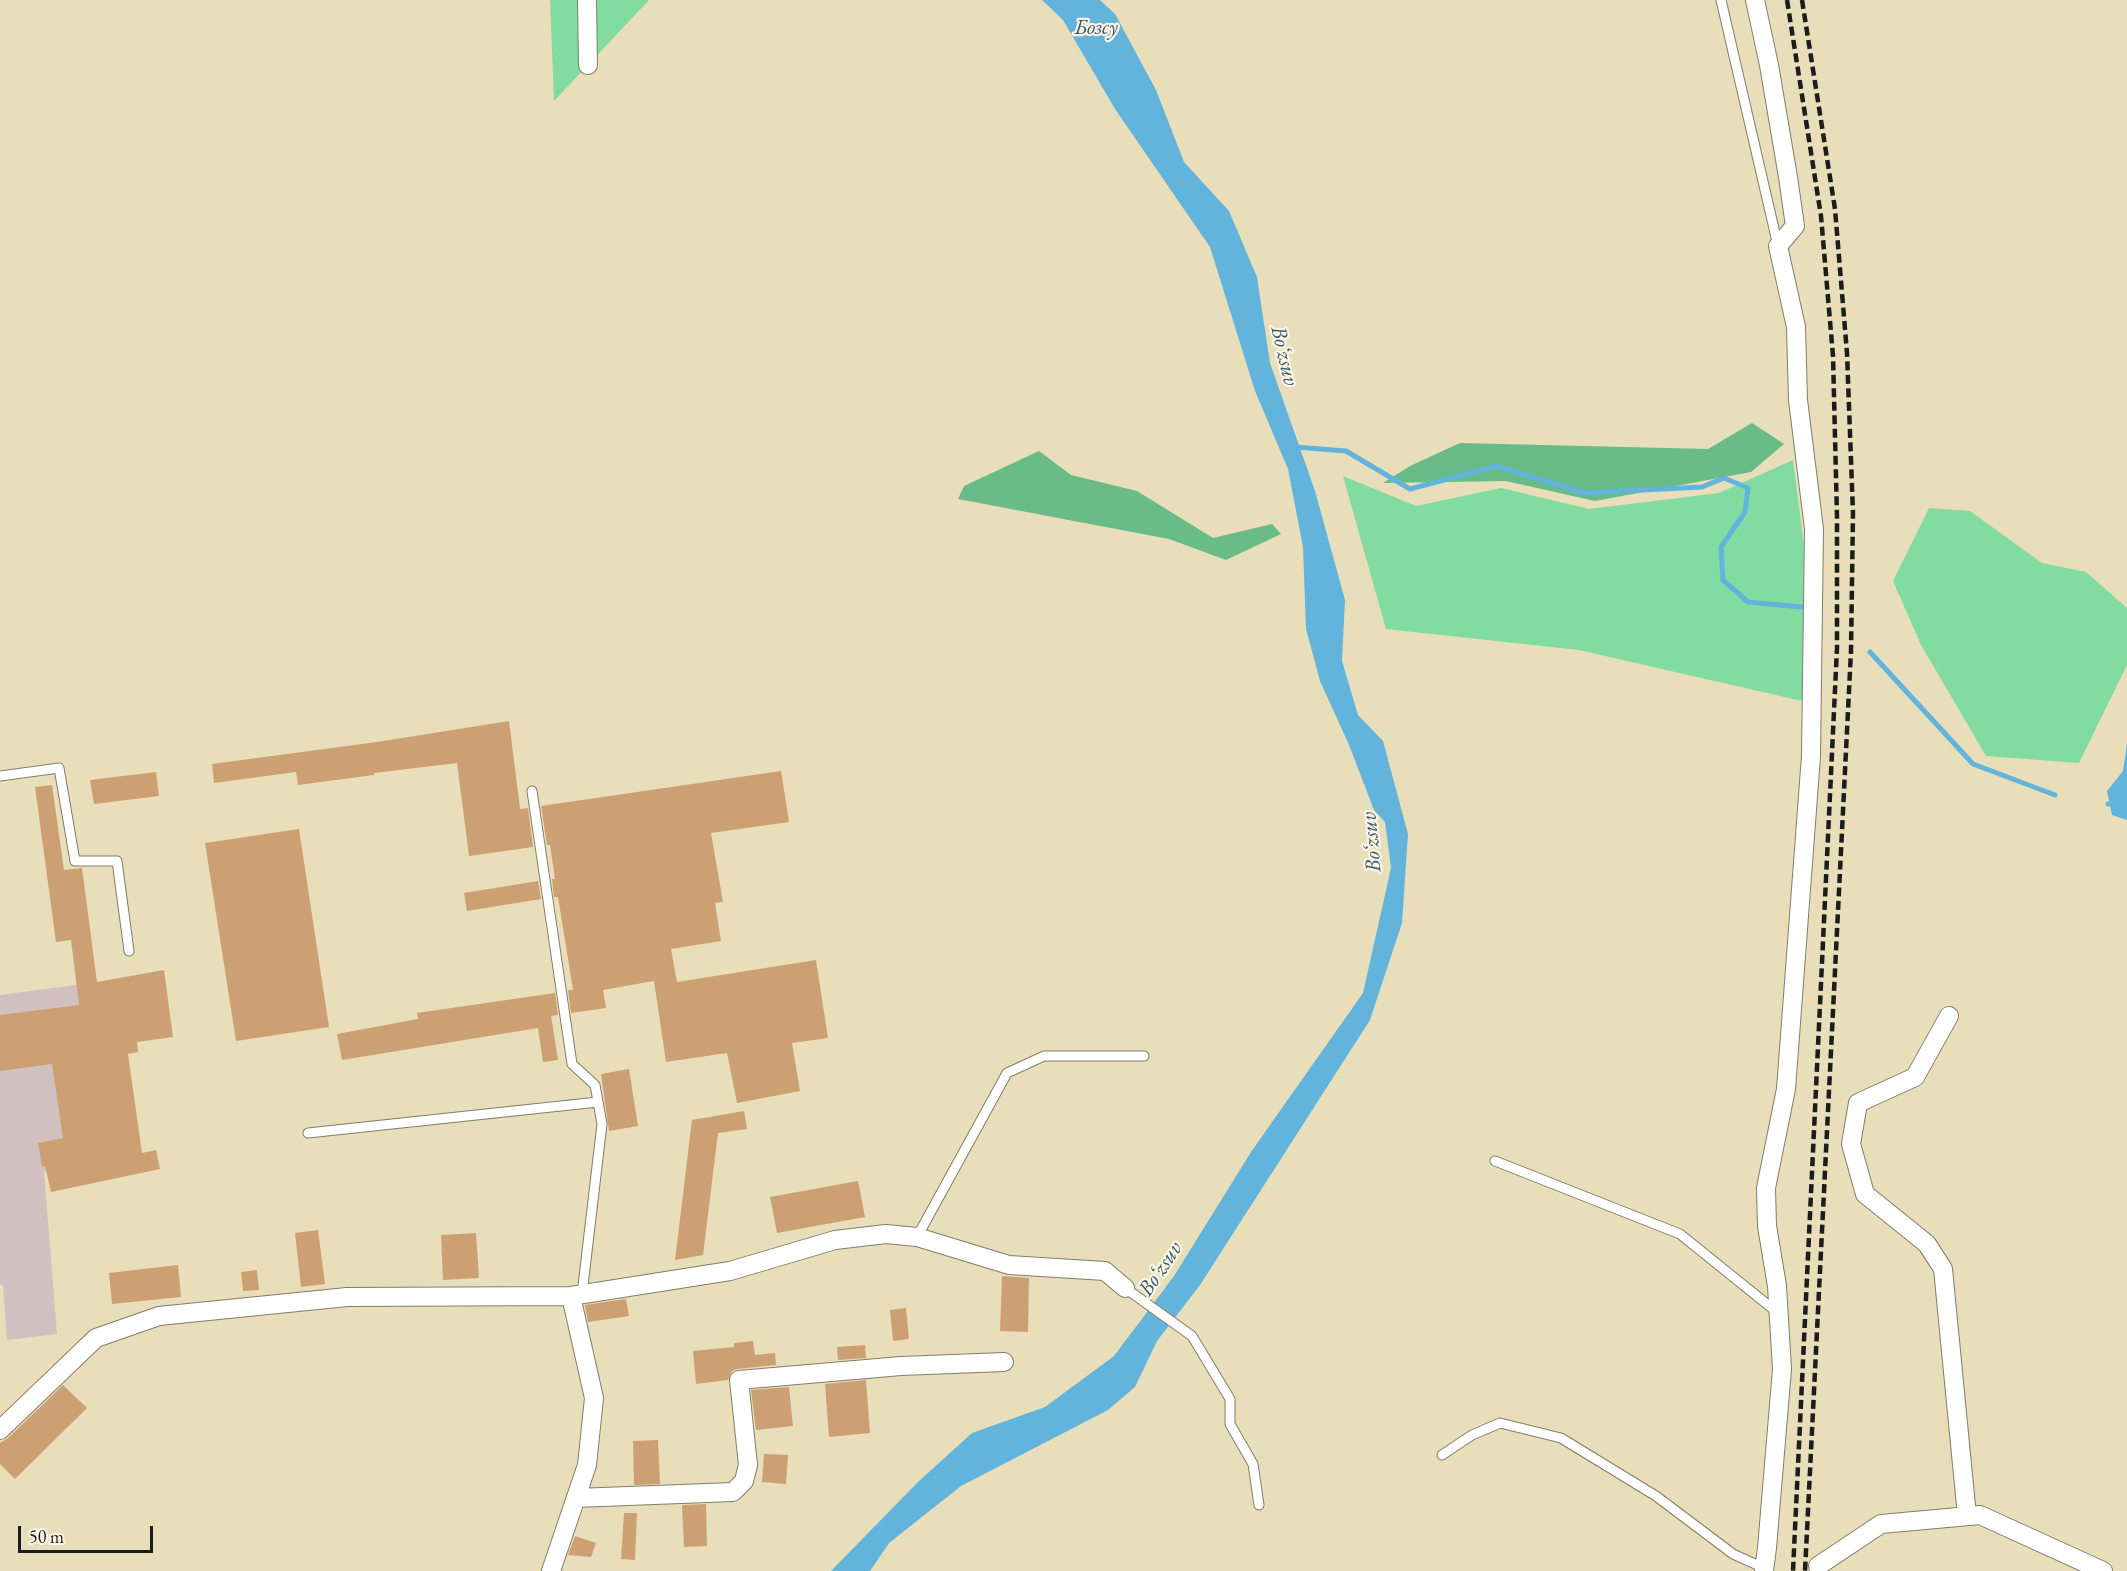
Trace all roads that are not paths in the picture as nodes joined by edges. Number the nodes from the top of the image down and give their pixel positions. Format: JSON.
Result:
{"nodes":[{"id":1,"x":587,"y":0,"type":"edge"},
{"id":2,"x":1721,"y":0,"type":"edge"},
{"id":3,"x":1755,"y":0,"type":"edge"},
{"id":4,"x":588,"y":65,"type":"dead end"},
{"id":5,"x":1778,"y":246,"type":"junction"},
{"id":6,"x":0,"y":776,"type":"edge"},
{"id":7,"x":532,"y":791,"type":"dead end"},
{"id":8,"x":129,"y":951,"type":"dead end"},
{"id":9,"x":1949,"y":1016,"type":"dead end"},
{"id":10,"x":1144,"y":1056,"type":"dead end"},
{"id":11,"x":598,"y":1102,"type":"junction"},
{"id":12,"x":308,"y":1133,"type":"dead end"},
{"id":13,"x":1495,"y":1161,"type":"dead end"},
{"id":14,"x":917,"y":1238,"type":"junction"},
{"id":15,"x":1125,"y":1288,"type":"joint"},
{"id":16,"x":576,"y":1295,"type":"junction"},
{"id":17,"x":1779,"y":1314,"type":"junction"},
{"id":18,"x":1004,"y":1362,"type":"dead end"},
{"id":19,"x":0,"y":1430,"type":"edge"},
{"id":20,"x":1442,"y":1455,"type":"dead end"},
{"id":21,"x":576,"y":1498,"type":"junction"},
{"id":22,"x":1259,"y":1505,"type":"dead end"},
{"id":23,"x":1967,"y":1516,"type":"junction"},
{"id":24,"x":1818,"y":1566,"type":"dead end"},
{"id":25,"x":1764,"y":1569,"type":"edge"},
{"id":26,"x":551,"y":1571,"type":"edge"},
{"id":27,"x":2103,"y":1571,"type":"edge"}],
"edges":[{"from":1,"to":4,"type":"street"},
{"from":2,"to":5,"type":"lane"},
{"from":3,"to":5,"type":"street"},
{"from":5,"to":17,"type":"street"},
{"from":6,"to":8,"type":"lane"},
{"from":7,"to":11,"type":"lane"},
{"from":9,"to":23,"type":"street"},
{"from":10,"to":14,"type":"lane"},
{"from":11,"to":12,"type":"lane"},
{"from":11,"to":16,"type":"lane"},
{"from":13,"to":17,"type":"lane"},
{"from":14,"to":15,"type":"street"},
{"from":14,"to":16,"type":"street"},
{"from":15,"to":22,"type":"lane"},
{"from":16,"to":19,"type":"street"},
{"from":16,"to":21,"type":"street"},
{"from":17,"to":25,"type":"street"},
{"from":18,"to":21,"type":"street"},
{"from":20,"to":25,"type":"lane"},
{"from":21,"to":26,"type":"street"},
{"from":23,"to":24,"type":"street"},
{"from":23,"to":27,"type":"street"}]}
